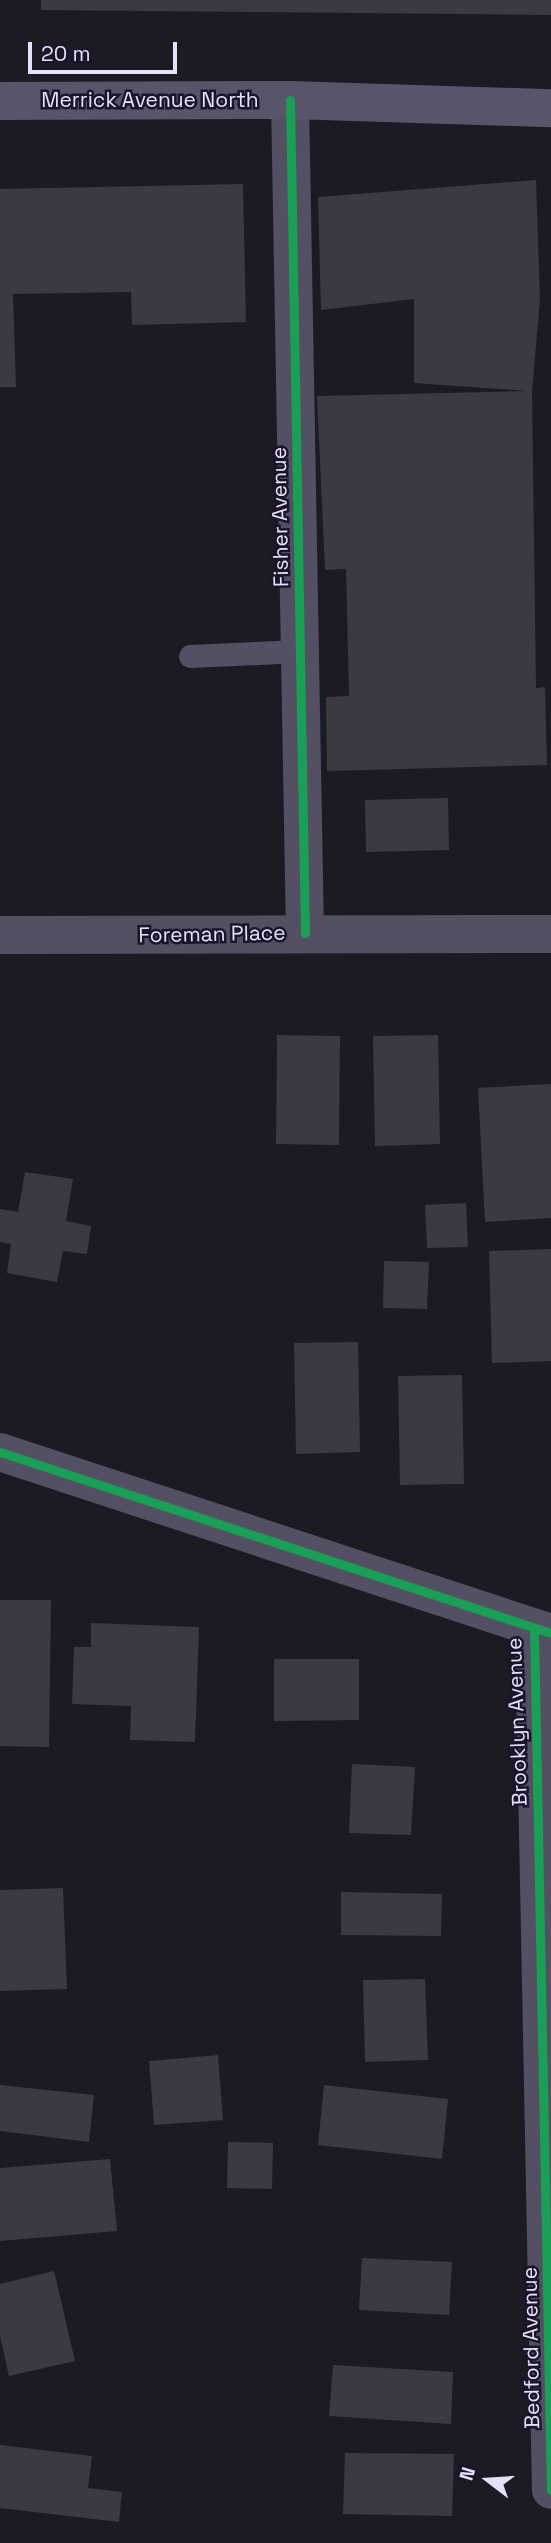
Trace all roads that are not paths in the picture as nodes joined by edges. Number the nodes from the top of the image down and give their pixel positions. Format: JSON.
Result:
{"nodes":[{"id":1,"x":290,"y":100,"type":"junction"},
{"id":2,"x":0,"y":101,"type":"edge"},
{"id":3,"x":551,"y":108,"type":"edge"},
{"id":4,"x":300,"y":651,"type":"junction"},
{"id":5,"x":190,"y":656,"type":"dead end"},
{"id":6,"x":305,"y":933,"type":"junction"},
{"id":7,"x":551,"y":934,"type":"edge"},
{"id":8,"x":0,"y":935,"type":"edge"},
{"id":9,"x":0,"y":1452,"type":"edge"},
{"id":10,"x":543,"y":1631,"type":"edge"},
{"id":11,"x":548,"y":2228,"type":"edge"},
{"id":12,"x":551,"y":2490,"type":"edge"}],
"edges":[{"from":1,"to":2,"type":"main road","name":"Merrick Avenue North"},
{"from":1,"to":3,"type":"main road","name":"Merrick Avenue North"},
{"from":1,"to":4,"type":"street","name":"Fisher Avenue"},
{"from":4,"to":5,"type":"lane"},
{"from":4,"to":6,"type":"street","name":"Fisher Avenue"},
{"from":6,"to":7,"type":"street","name":"Foreman Place"},
{"from":6,"to":8,"type":"street","name":"Foreman Place"},
{"from":9,"to":10,"type":"street","name":"Brooklyn Avenue"},
{"from":10,"to":11,"type":"street","name":"Brooklyn Avenue"},
{"from":11,"to":12,"type":"street","name":"Bedford Avenue"}]}
